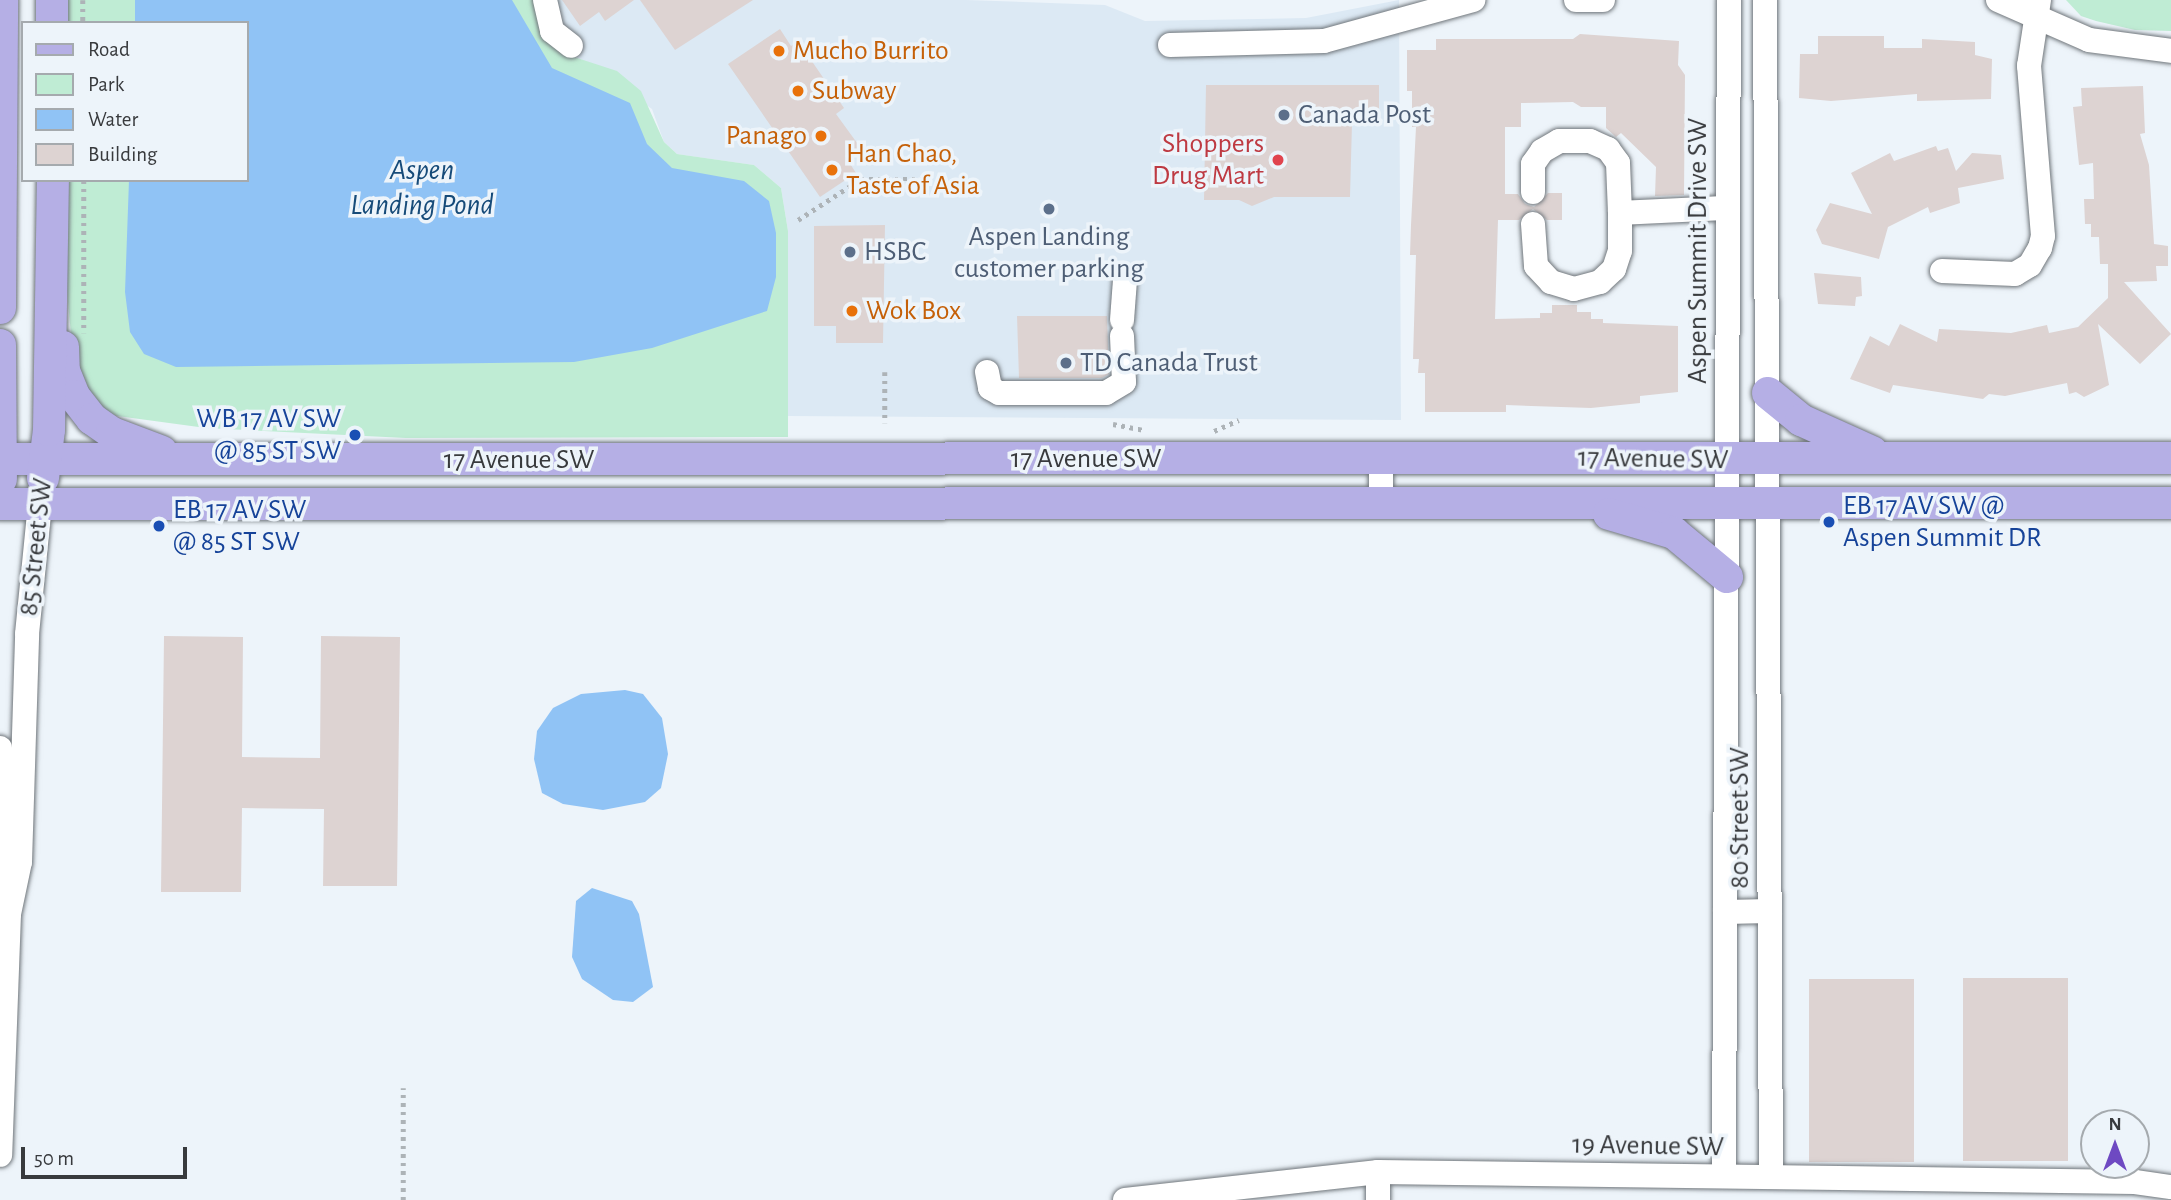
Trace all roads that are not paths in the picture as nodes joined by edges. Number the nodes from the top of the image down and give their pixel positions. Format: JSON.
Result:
{"nodes":[{"id":1,"x":2,"y":0,"type":"edge"},
{"id":2,"x":52,"y":0,"type":"edge"},
{"id":3,"x":545,"y":0,"type":"edge"},
{"id":4,"x":1473,"y":0,"type":"edge"},
{"id":5,"x":1576,"y":0,"type":"edge"},
{"id":6,"x":1603,"y":0,"type":"edge"},
{"id":7,"x":1729,"y":0,"type":"edge"},
{"id":8,"x":1765,"y":0,"type":"edge"},
{"id":9,"x":1998,"y":0,"type":"edge"},
{"id":10,"x":2037,"y":8,"type":"edge"},
{"id":11,"x":52,"y":21,"type":"edge"},
{"id":12,"x":1170,"y":45,"type":"dead end"},
{"id":13,"x":571,"y":46,"type":"dead end"},
{"id":14,"x":2171,"y":51,"type":"edge"},
{"id":15,"x":53,"y":182,"type":"edge"},
{"id":16,"x":1533,"y":191,"type":"dead end"},
{"id":17,"x":1728,"y":208,"type":"junction"},
{"id":18,"x":1620,"y":213,"type":"junction"},
{"id":19,"x":1533,"y":224,"type":"dead end"},
{"id":20,"x":1942,"y":271,"type":"dead end"},
{"id":21,"x":54,"y":276,"type":"junction"},
{"id":22,"x":1125,"y":280,"type":"dead end"},
{"id":23,"x":0,"y":308,"type":"edge"},
{"id":24,"x":0,"y":345,"type":"edge"},
{"id":25,"x":987,"y":372,"type":"dead end"},
{"id":26,"x":1768,"y":393,"type":"junction"},
{"id":27,"x":46,"y":458,"type":"junction"},
{"id":28,"x":1381,"y":458,"type":"junction"},
{"id":29,"x":1886,"y":458,"type":"junction"},
{"id":30,"x":2171,"y":458,"type":"edge"},
{"id":31,"x":1,"y":459,"type":"edge"},
{"id":32,"x":178,"y":459,"type":"junction"},
{"id":33,"x":486,"y":459,"type":"junction"},
{"id":34,"x":823,"y":459,"type":"junction"},
{"id":35,"x":1768,"y":459,"type":"junction"},
{"id":36,"x":1726,"y":461,"type":"junction"},
{"id":37,"x":0,"y":498,"type":"edge"},
{"id":38,"x":40,"y":503,"type":"junction"},
{"id":39,"x":487,"y":503,"type":"junction"},
{"id":40,"x":1381,"y":503,"type":"junction"},
{"id":41,"x":1726,"y":503,"type":"junction"},
{"id":42,"x":1768,"y":503,"type":"junction"},
{"id":43,"x":2171,"y":503,"type":"edge"},
{"id":44,"x":0,"y":504,"type":"edge"},
{"id":45,"x":824,"y":504,"type":"junction"},
{"id":46,"x":1578,"y":505,"type":"junction"},
{"id":47,"x":1727,"y":577,"type":"junction"},
{"id":48,"x":0,"y":748,"type":"edge"},
{"id":49,"x":1770,"y":911,"type":"junction"},
{"id":50,"x":1725,"y":912,"type":"junction"},
{"id":51,"x":9,"y":914,"type":"junction"},
{"id":52,"x":0,"y":1155,"type":"edge"},
{"id":53,"x":1377,"y":1172,"type":"junction"},
{"id":54,"x":1724,"y":1177,"type":"junction"},
{"id":55,"x":1771,"y":1177,"type":"junction"},
{"id":56,"x":2171,"y":1186,"type":"edge"},
{"id":57,"x":2083,"y":1191,"type":"edge"},
{"id":58,"x":1200,"y":1195,"type":"edge"},
{"id":59,"x":1125,"y":1200,"type":"edge"},
{"id":60,"x":1378,"y":1200,"type":"edge"}],
"edges":[{"from":1,"to":23,"type":"main road"},
{"from":2,"to":11,"type":"main road"},
{"from":3,"to":13,"type":"street"},
{"from":4,"to":12,"type":"street"},
{"from":5,"to":6,"type":"street"},
{"from":7,"to":17,"type":"street","name":"Aspen Summit Drive SW"},
{"from":8,"to":26,"type":"street"},
{"from":9,"to":10,"type":"street"},
{"from":10,"to":14,"type":"street"},
{"from":10,"to":20,"type":"street"},
{"from":15,"to":21,"type":"main road","name":"85 Street SW"},
{"from":16,"to":18,"type":"street"},
{"from":17,"to":18,"type":"street"},
{"from":17,"to":36,"type":"street","name":"Aspen Summit Drive SW"},
{"from":18,"to":19,"type":"street"},
{"from":21,"to":27,"type":"main road","name":"85 Street SW"},
{"from":21,"to":32,"type":"main road"},
{"from":22,"to":25,"type":"street"},
{"from":24,"to":31,"type":"main road","name":"85 Street SW"},
{"from":26,"to":29,"type":"main road"},
{"from":26,"to":35,"type":"street"},
{"from":27,"to":31,"type":"main road","name":"17 Avenue SW"},
{"from":27,"to":32,"type":"main road","name":"17 Avenue SW"},
{"from":27,"to":38,"type":"main road","name":"85 Street SW"},
{"from":28,"to":34,"type":"main road","name":"17 Avenue SW"},
{"from":28,"to":36,"type":"main road","name":"17 Avenue SW"},
{"from":28,"to":40,"type":"street"},
{"from":29,"to":30,"type":"main road","name":"17 Avenue SW"},
{"from":29,"to":35,"type":"main road","name":"17 Avenue SW"},
{"from":31,"to":37,"type":"main road","name":"85 Street SW"},
{"from":32,"to":33,"type":"main road","name":"17 Avenue SW"},
{"from":33,"to":34,"type":"main road","name":"17 Avenue SW"},
{"from":33,"to":39,"type":"main road"},
{"from":34,"to":45,"type":"main road"},
{"from":35,"to":36,"type":"main road","name":"17 Avenue SW"},
{"from":35,"to":42,"type":"street","name":"80 Street SW"},
{"from":36,"to":41,"type":"street","name":"Aspen Summit Drive SW"},
{"from":38,"to":39,"type":"main road","name":"17 Avenue SW"},
{"from":38,"to":44,"type":"main road","name":"17 Avenue SW"},
{"from":38,"to":51,"type":"street","name":"85 Street SW"},
{"from":39,"to":45,"type":"main road","name":"17 Avenue SW"},
{"from":40,"to":45,"type":"main road","name":"17 Avenue SW"},
{"from":40,"to":46,"type":"main road","name":"17 Avenue SW"},
{"from":41,"to":42,"type":"main road","name":"17 Avenue SW"},
{"from":41,"to":46,"type":"main road","name":"17 Avenue SW"},
{"from":41,"to":47,"type":"street","name":"80 Street SW"},
{"from":42,"to":43,"type":"main road","name":"17 Avenue SW"},
{"from":42,"to":49,"type":"street","name":"80 Street SW"},
{"from":46,"to":47,"type":"main road"},
{"from":47,"to":50,"type":"street","name":"80 Street SW"},
{"from":48,"to":51,"type":"street","name":"85 Street SW"},
{"from":49,"to":50,"type":"street"},
{"from":49,"to":55,"type":"street","name":"80 Street SW"},
{"from":50,"to":54,"type":"street","name":"80 Street SW"},
{"from":51,"to":52,"type":"street","name":"85 Street SW"},
{"from":53,"to":54,"type":"street","name":"19 Avenue SW"},
{"from":53,"to":58,"type":"street","name":"19 Avenue SW"},
{"from":53,"to":60,"type":"street"},
{"from":54,"to":55,"type":"street","name":"19 Avenue SW"},
{"from":55,"to":57,"type":"street","name":"19 Avenue SW"},
{"from":56,"to":57,"type":"street","name":"19 Avenue SW"},
{"from":58,"to":59,"type":"street","name":"19 Avenue SW"}]}
